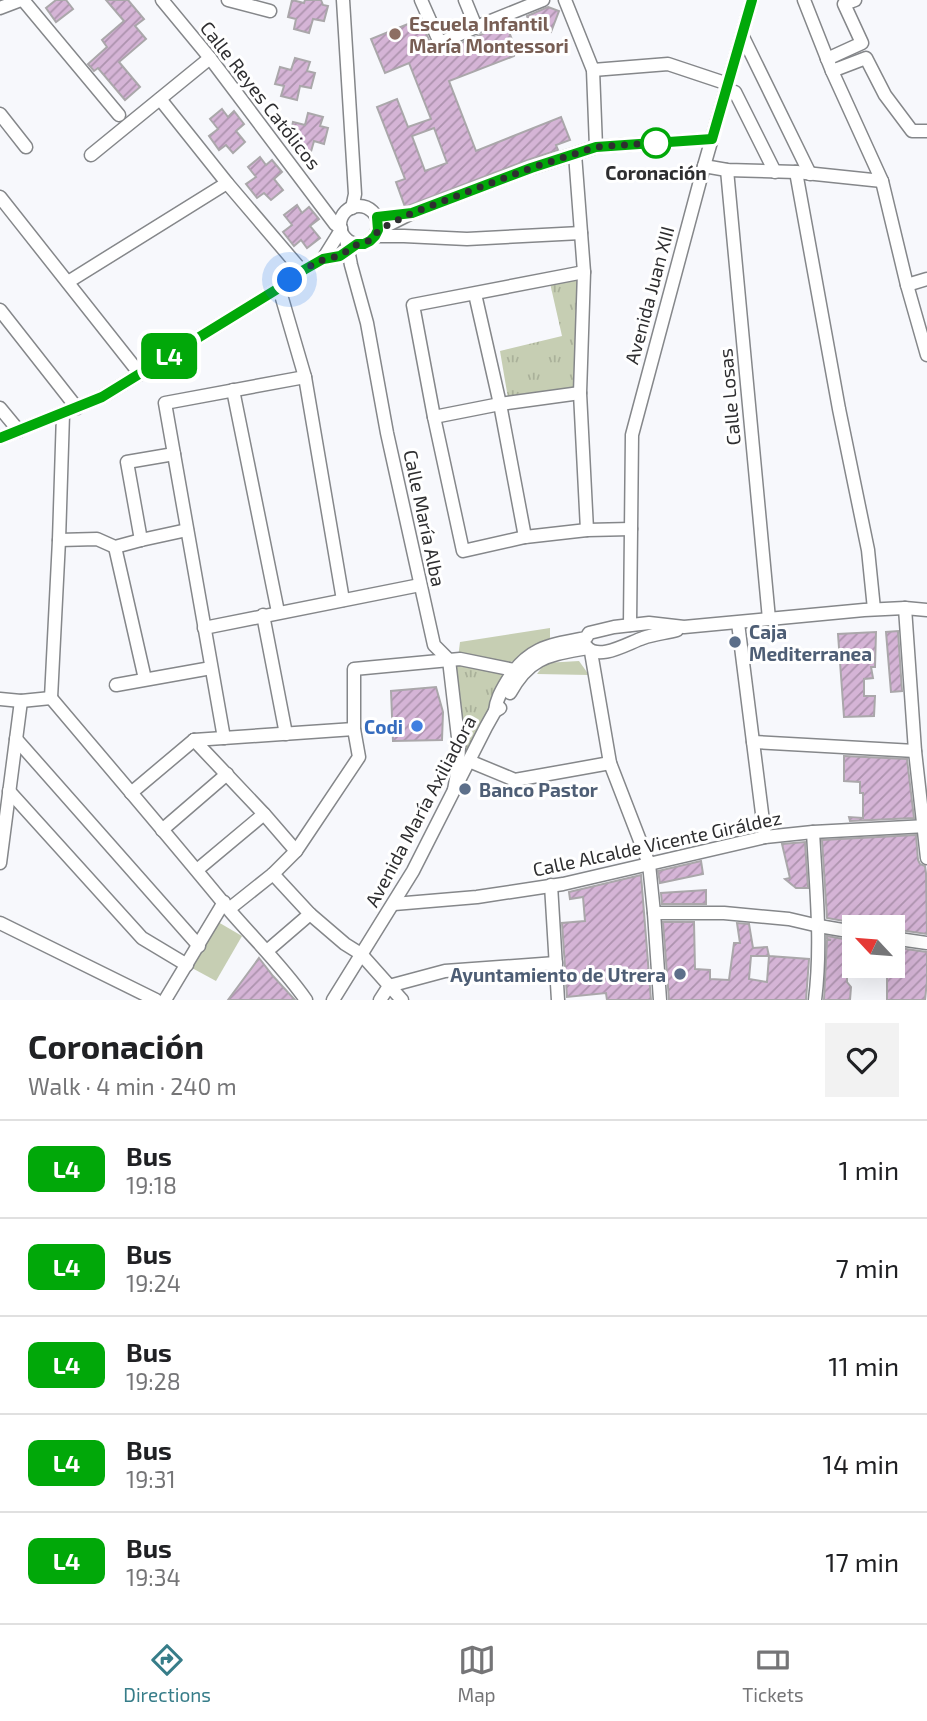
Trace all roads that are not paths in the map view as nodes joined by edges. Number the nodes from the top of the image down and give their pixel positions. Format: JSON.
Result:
{"nodes":[{"id":1,"x":22,"y":0,"type":"edge"},
{"id":2,"x":163,"y":0,"type":"edge"},
{"id":3,"x":228,"y":0,"type":"edge"},
{"id":4,"x":344,"y":0,"type":"edge"},
{"id":5,"x":421,"y":0,"type":"edge"},
{"id":6,"x":465,"y":0,"type":"edge"},
{"id":7,"x":543,"y":0,"type":"edge"},
{"id":8,"x":565,"y":0,"type":"edge"},
{"id":9,"x":751,"y":0,"type":"edge"},
{"id":10,"x":804,"y":0,"type":"edge"},
{"id":11,"x":855,"y":0,"type":"edge"},
{"id":12,"x":0,"y":8,"type":"edge"},
{"id":13,"x":270,"y":11,"type":"dead end"},
{"id":14,"x":476,"y":27,"type":"junction"},
{"id":15,"x":743,"y":35,"type":"junction"},
{"id":16,"x":210,"y":58,"type":"junction"},
{"id":17,"x":830,"y":65,"type":"junction"},
{"id":18,"x":593,"y":69,"type":"junction"},
{"id":19,"x":731,"y":88,"type":"junction"},
{"id":20,"x":160,"y":99,"type":"junction"},
{"id":21,"x":0,"y":114,"type":"edge"},
{"id":22,"x":119,"y":115,"type":"dead end"},
{"id":23,"x":927,"y":131,"type":"edge"},
{"id":24,"x":712,"y":139,"type":"junction"},
{"id":25,"x":26,"y":147,"type":"dead end"},
{"id":26,"x":596,"y":147,"type":"junction"},
{"id":27,"x":575,"y":154,"type":"junction"},
{"id":28,"x":91,"y":155,"type":"dead end"},
{"id":29,"x":704,"y":166,"type":"junction"},
{"id":30,"x":727,"y":170,"type":"junction"},
{"id":31,"x":775,"y":172,"type":"junction"},
{"id":32,"x":796,"y":172,"type":"junction"},
{"id":33,"x":810,"y":174,"type":"junction"},
{"id":34,"x":882,"y":181,"type":"junction"},
{"id":35,"x":227,"y":183,"type":"junction"},
{"id":36,"x":355,"y":194,"type":"junction"},
{"id":37,"x":0,"y":197,"type":"edge"},
{"id":38,"x":366,"y":207,"type":"junction"},
{"id":39,"x":348,"y":211,"type":"junction"},
{"id":40,"x":412,"y":213,"type":"junction"},
{"id":41,"x":328,"y":214,"type":"junction"},
{"id":42,"x":377,"y":228,"type":"junction"},
{"id":43,"x":581,"y":233,"type":"junction"},
{"id":44,"x":404,"y":236,"type":"junction"},
{"id":45,"x":347,"y":238,"type":"junction"},
{"id":46,"x":323,"y":259,"type":"junction"},
{"id":47,"x":302,"y":271,"type":"junction"},
{"id":48,"x":584,"y":272,"type":"junction"},
{"id":49,"x":927,"y":279,"type":"edge"},
{"id":50,"x":68,"y":282,"type":"junction"},
{"id":51,"x":906,"y":285,"type":"junction"},
{"id":52,"x":279,"y":288,"type":"junction"},
{"id":53,"x":475,"y":294,"type":"junction"},
{"id":54,"x":0,"y":310,"type":"edge"},
{"id":55,"x":924,"y":330,"type":"edge"},
{"id":56,"x":927,"y":355,"type":"edge"},
{"id":57,"x":140,"y":374,"type":"junction"},
{"id":58,"x":305,"y":377,"type":"junction"},
{"id":59,"x":233,"y":390,"type":"junction"},
{"id":60,"x":580,"y":393,"type":"junction"},
{"id":61,"x":500,"y":404,"type":"junction"},
{"id":62,"x":0,"y":408,"type":"edge"},
{"id":63,"x":77,"y":408,"type":"junction"},
{"id":64,"x":63,"y":414,"type":"junction"},
{"id":65,"x":434,"y":417,"type":"junction"},
{"id":66,"x":19,"y":431,"type":"junction"},
{"id":67,"x":0,"y":438,"type":"edge"},
{"id":68,"x":174,"y":454,"type":"junction"},
{"id":69,"x":631,"y":529,"type":"junction"},
{"id":70,"x":187,"y":530,"type":"junction"},
{"id":71,"x":587,"y":530,"type":"junction"},
{"id":72,"x":525,"y":537,"type":"junction"},
{"id":73,"x":59,"y":540,"type":"junction"},
{"id":74,"x":141,"y":540,"type":"junction"},
{"id":75,"x":115,"y":547,"type":"junction"},
{"id":76,"x":420,"y":585,"type":"junction"},
{"id":77,"x":343,"y":600,"type":"junction"},
{"id":78,"x":631,"y":607,"type":"junction"},
{"id":79,"x":905,"y":608,"type":"junction"},
{"id":80,"x":874,"y":609,"type":"junction"},
{"id":81,"x":927,"y":610,"type":"edge"},
{"id":82,"x":278,"y":612,"type":"junction"},
{"id":83,"x":263,"y":615,"type":"junction"},
{"id":84,"x":769,"y":619,"type":"junction"},
{"id":85,"x":738,"y":623,"type":"junction"},
{"id":86,"x":614,"y":627,"type":"junction"},
{"id":87,"x":204,"y":628,"type":"junction"},
{"id":88,"x":641,"y":628,"type":"junction"},
{"id":89,"x":588,"y":646,"type":"junction"},
{"id":90,"x":449,"y":660,"type":"junction"},
{"id":91,"x":211,"y":668,"type":"junction"},
{"id":92,"x":514,"y":670,"type":"junction"},
{"id":93,"x":145,"y":679,"type":"junction"},
{"id":94,"x":116,"y":685,"type":"dead end"},
{"id":95,"x":51,"y":698,"type":"junction"},
{"id":96,"x":0,"y":699,"type":"edge"},
{"id":97,"x":21,"y":701,"type":"junction"},
{"id":98,"x":495,"y":711,"type":"junction"},
{"id":99,"x":354,"y":729,"type":"junction"},
{"id":100,"x":286,"y":734,"type":"junction"},
{"id":101,"x":224,"y":738,"type":"junction"},
{"id":102,"x":16,"y":739,"type":"junction"},
{"id":103,"x":194,"y":740,"type":"junction"},
{"id":104,"x":753,"y":742,"type":"junction"},
{"id":105,"x":915,"y":751,"type":"junction"},
{"id":106,"x":469,"y":761,"type":"junction"},
{"id":107,"x":610,"y":763,"type":"junction"},
{"id":108,"x":227,"y":774,"type":"junction"},
{"id":109,"x":454,"y":790,"type":"junction"},
{"id":110,"x":9,"y":791,"type":"junction"},
{"id":111,"x":131,"y":793,"type":"junction"},
{"id":112,"x":264,"y":814,"type":"junction"},
{"id":113,"x":926,"y":826,"type":"edge"},
{"id":114,"x":162,"y":830,"type":"junction"},
{"id":115,"x":813,"y":832,"type":"junction"},
{"id":116,"x":765,"y":837,"type":"junction"},
{"id":117,"x":296,"y":851,"type":"junction"},
{"id":118,"x":927,"y":858,"type":"edge"},
{"id":119,"x":0,"y":863,"type":"edge"},
{"id":120,"x":649,"y":864,"type":"junction"},
{"id":121,"x":197,"y":870,"type":"junction"},
{"id":122,"x":273,"y":874,"type":"junction"},
{"id":123,"x":551,"y":886,"type":"junction"},
{"id":124,"x":394,"y":904,"type":"junction"},
{"id":125,"x":226,"y":906,"type":"junction"},
{"id":126,"x":654,"y":913,"type":"junction"},
{"id":127,"x":310,"y":914,"type":"junction"},
{"id":128,"x":0,"y":923,"type":"edge"},
{"id":129,"x":819,"y":926,"type":"junction"},
{"id":130,"x":842,"y":930,"type":"edge"},
{"id":131,"x":905,"y":940,"type":"edge"},
{"id":132,"x":927,"y":943,"type":"edge"},
{"id":133,"x":199,"y":946,"type":"junction"},
{"id":134,"x":267,"y":951,"type":"junction"},
{"id":135,"x":361,"y":954,"type":"junction"},
{"id":136,"x":556,"y":963,"type":"junction"},
{"id":137,"x":187,"y":965,"type":"junction"},
{"id":138,"x":389,"y":986,"type":"junction"},
{"id":139,"x":156,"y":1000,"type":"edge"},
{"id":140,"x":165,"y":1000,"type":"edge"},
{"id":141,"x":306,"y":1000,"type":"edge"},
{"id":142,"x":333,"y":1000,"type":"edge"},
{"id":143,"x":380,"y":1000,"type":"edge"},
{"id":144,"x":402,"y":1000,"type":"edge"},
{"id":145,"x":558,"y":1000,"type":"edge"},
{"id":146,"x":660,"y":1000,"type":"edge"},
{"id":147,"x":815,"y":1000,"type":"edge"}],
"edges":[{"from":1,"to":12,"type":"street"},
{"from":1,"to":22,"type":"street"},
{"from":2,"to":16,"type":"street","name":"Calle Reyes Católicos"},
{"from":3,"to":13,"type":"street"},
{"from":4,"to":36,"type":"street"},
{"from":5,"to":14,"type":"street"},
{"from":6,"to":14,"type":"street"},
{"from":7,"to":14,"type":"street"},
{"from":8,"to":18,"type":"street"},
{"from":9,"to":15,"type":"street","name":"Avenida Juan XIII"},
{"from":10,"to":17,"type":"street"},
{"from":11,"to":17,"type":"street"},
{"from":15,"to":19,"type":"street","name":"Avenida Juan XIII"},
{"from":15,"to":33,"type":"street"},
{"from":16,"to":20,"type":"street"},
{"from":16,"to":41,"type":"street","name":"Calle Reyes Católicos"},
{"from":17,"to":23,"type":"street"},
{"from":17,"to":34,"type":"street"},
{"from":18,"to":19,"type":"street"},
{"from":18,"to":26,"type":"street"},
{"from":19,"to":24,"type":"street","name":"Avenida Juan XIII"},
{"from":19,"to":31,"type":"street"},
{"from":20,"to":28,"type":"street"},
{"from":20,"to":35,"type":"street"},
{"from":21,"to":25,"type":"street"},
{"from":24,"to":26,"type":"street"},
{"from":24,"to":29,"type":"street","name":"Avenida Juan XIII"},
{"from":26,"to":27,"type":"street"},
{"from":27,"to":40,"type":"street"},
{"from":27,"to":43,"type":"street"},
{"from":29,"to":30,"type":"street"},
{"from":29,"to":69,"type":"street","name":"Avenida Juan XIII"},
{"from":30,"to":31,"type":"street"},
{"from":30,"to":84,"type":"street","name":"Calle Losas"},
{"from":31,"to":32,"type":"street"},
{"from":32,"to":33,"type":"street"},
{"from":32,"to":80,"type":"street"},
{"from":33,"to":34,"type":"street"},
{"from":34,"to":51,"type":"street"},
{"from":35,"to":47,"type":"street"},
{"from":35,"to":50,"type":"street"},
{"from":36,"to":38,"type":"street"},
{"from":36,"to":39,"type":"street"},
{"from":37,"to":50,"type":"street"},
{"from":38,"to":39,"type":"street"},
{"from":38,"to":42,"type":"street"},
{"from":39,"to":41,"type":"street"},
{"from":39,"to":45,"type":"street"},
{"from":40,"to":42,"type":"street"},
{"from":40,"to":44,"type":"street"},
{"from":41,"to":45,"type":"street","name":"Calle Reyes Católicos"},
{"from":42,"to":44,"type":"street"},
{"from":42,"to":45,"type":"street"},
{"from":43,"to":44,"type":"street"},
{"from":43,"to":48,"type":"street"},
{"from":45,"to":46,"type":"street"},
{"from":45,"to":46,"type":"street"},
{"from":45,"to":76,"type":"street","name":"Calle María Alba"},
{"from":46,"to":47,"type":"street"},
{"from":47,"to":52,"type":"street"},
{"from":48,"to":53,"type":"street"},
{"from":48,"to":60,"type":"street"},
{"from":49,"to":51,"type":"street"},
{"from":50,"to":57,"type":"street"},
{"from":51,"to":55,"type":"street"},
{"from":52,"to":57,"type":"street"},
{"from":52,"to":58,"type":"street"},
{"from":53,"to":61,"type":"street"},
{"from":53,"to":65,"type":"street"},
{"from":54,"to":63,"type":"street"},
{"from":55,"to":56,"type":"street"},
{"from":57,"to":63,"type":"street"},
{"from":58,"to":59,"type":"street"},
{"from":58,"to":77,"type":"street"},
{"from":59,"to":68,"type":"street"},
{"from":59,"to":82,"type":"street"},
{"from":60,"to":61,"type":"street"},
{"from":60,"to":71,"type":"street"},
{"from":61,"to":65,"type":"street"},
{"from":61,"to":72,"type":"street"},
{"from":62,"to":66,"type":"street"},
{"from":63,"to":64,"type":"street"},
{"from":64,"to":66,"type":"street"},
{"from":64,"to":73,"type":"street"},
{"from":65,"to":72,"type":"street"},
{"from":66,"to":67,"type":"street"},
{"from":68,"to":70,"type":"street"},
{"from":68,"to":74,"type":"street"},
{"from":69,"to":71,"type":"street"},
{"from":69,"to":78,"type":"street","name":"Avenida Juan XIII"},
{"from":70,"to":74,"type":"street"},
{"from":70,"to":87,"type":"street"},
{"from":71,"to":72,"type":"street"},
{"from":73,"to":75,"type":"street"},
{"from":73,"to":95,"type":"street"},
{"from":74,"to":75,"type":"street"},
{"from":75,"to":93,"type":"street"},
{"from":76,"to":77,"type":"street"},
{"from":76,"to":90,"type":"street","name":"Calle María Alba"},
{"from":77,"to":82,"type":"street"},
{"from":78,"to":86,"type":"street"},
{"from":78,"to":88,"type":"street","name":"Avenida Juan XIII"},
{"from":78,"to":88,"type":"street"},
{"from":79,"to":80,"type":"street"},
{"from":79,"to":81,"type":"street"},
{"from":79,"to":105,"type":"street"},
{"from":80,"to":84,"type":"street"},
{"from":82,"to":83,"type":"street"},
{"from":83,"to":87,"type":"street"},
{"from":83,"to":100,"type":"street"},
{"from":84,"to":85,"type":"street"},
{"from":85,"to":88,"type":"street"},
{"from":85,"to":104,"type":"street"},
{"from":86,"to":88,"type":"street"},
{"from":86,"to":89,"type":"street"},
{"from":87,"to":91,"type":"street"},
{"from":88,"to":89,"type":"street"},
{"from":89,"to":92,"type":"street","name":"Avenida María Axiliadora"},
{"from":89,"to":98,"type":"street","name":"Avenida María Axiliadora"},
{"from":89,"to":107,"type":"street"},
{"from":90,"to":92,"type":"street"},
{"from":90,"to":99,"type":"street"},
{"from":90,"to":109,"type":"street","name":"Calle María Alba"},
{"from":91,"to":93,"type":"street"},
{"from":91,"to":101,"type":"street"},
{"from":92,"to":98,"type":"street","name":"Avenida María Axiliadora"},
{"from":93,"to":94,"type":"street"},
{"from":95,"to":97,"type":"street"},
{"from":95,"to":111,"type":"street"},
{"from":96,"to":97,"type":"street"},
{"from":97,"to":102,"type":"street"},
{"from":98,"to":106,"type":"street","name":"Avenida María Axiliadora"},
{"from":99,"to":100,"type":"street"},
{"from":99,"to":117,"type":"street"},
{"from":100,"to":101,"type":"street"},
{"from":101,"to":103,"type":"street"},
{"from":102,"to":110,"type":"street"},
{"from":102,"to":133,"type":"street"},
{"from":103,"to":108,"type":"street"},
{"from":103,"to":111,"type":"street"},
{"from":104,"to":105,"type":"street"},
{"from":104,"to":116,"type":"street"},
{"from":105,"to":113,"type":"street"},
{"from":106,"to":107,"type":"street"},
{"from":106,"to":109,"type":"street","name":"Avenida María Axiliadora"},
{"from":107,"to":120,"type":"street"},
{"from":108,"to":112,"type":"street"},
{"from":108,"to":114,"type":"street"},
{"from":109,"to":124,"type":"street","name":"Avenida María Axiliadora"},
{"from":110,"to":119,"type":"street"},
{"from":110,"to":137,"type":"street"},
{"from":111,"to":114,"type":"street"},
{"from":112,"to":117,"type":"street"},
{"from":112,"to":121,"type":"street"},
{"from":113,"to":115,"type":"street","name":"Calle Alcalde Vicente Giráldez"},
{"from":113,"to":118,"type":"street"},
{"from":114,"to":121,"type":"street"},
{"from":115,"to":116,"type":"street","name":"Calle Alcalde Vicente Giráldez"},
{"from":115,"to":129,"type":"street"},
{"from":116,"to":120,"type":"street","name":"Calle Alcalde Vicente Giráldez"},
{"from":117,"to":122,"type":"street"},
{"from":120,"to":123,"type":"street","name":"Calle Alcalde Vicente Giráldez"},
{"from":120,"to":126,"type":"street"},
{"from":121,"to":125,"type":"street"},
{"from":122,"to":125,"type":"street"},
{"from":122,"to":127,"type":"street"},
{"from":123,"to":124,"type":"street","name":"Calle Alcalde Vicente Giráldez"},
{"from":123,"to":136,"type":"street"},
{"from":124,"to":135,"type":"street","name":"Avenida María Axiliadora"},
{"from":125,"to":133,"type":"street"},
{"from":125,"to":134,"type":"street"},
{"from":126,"to":129,"type":"street"},
{"from":126,"to":146,"type":"street"},
{"from":127,"to":134,"type":"street"},
{"from":127,"to":135,"type":"street"},
{"from":128,"to":139,"type":"street"},
{"from":129,"to":130,"type":"street"},
{"from":129,"to":147,"type":"street"},
{"from":131,"to":132,"type":"street"},
{"from":133,"to":137,"type":"street"},
{"from":134,"to":141,"type":"street"},
{"from":135,"to":138,"type":"street"},
{"from":135,"to":142,"type":"street","name":"Avenida María Axiliadora"},
{"from":136,"to":138,"type":"street"},
{"from":136,"to":145,"type":"street"},
{"from":137,"to":140,"type":"street"},
{"from":138,"to":143,"type":"street"},
{"from":138,"to":144,"type":"street"}]}
